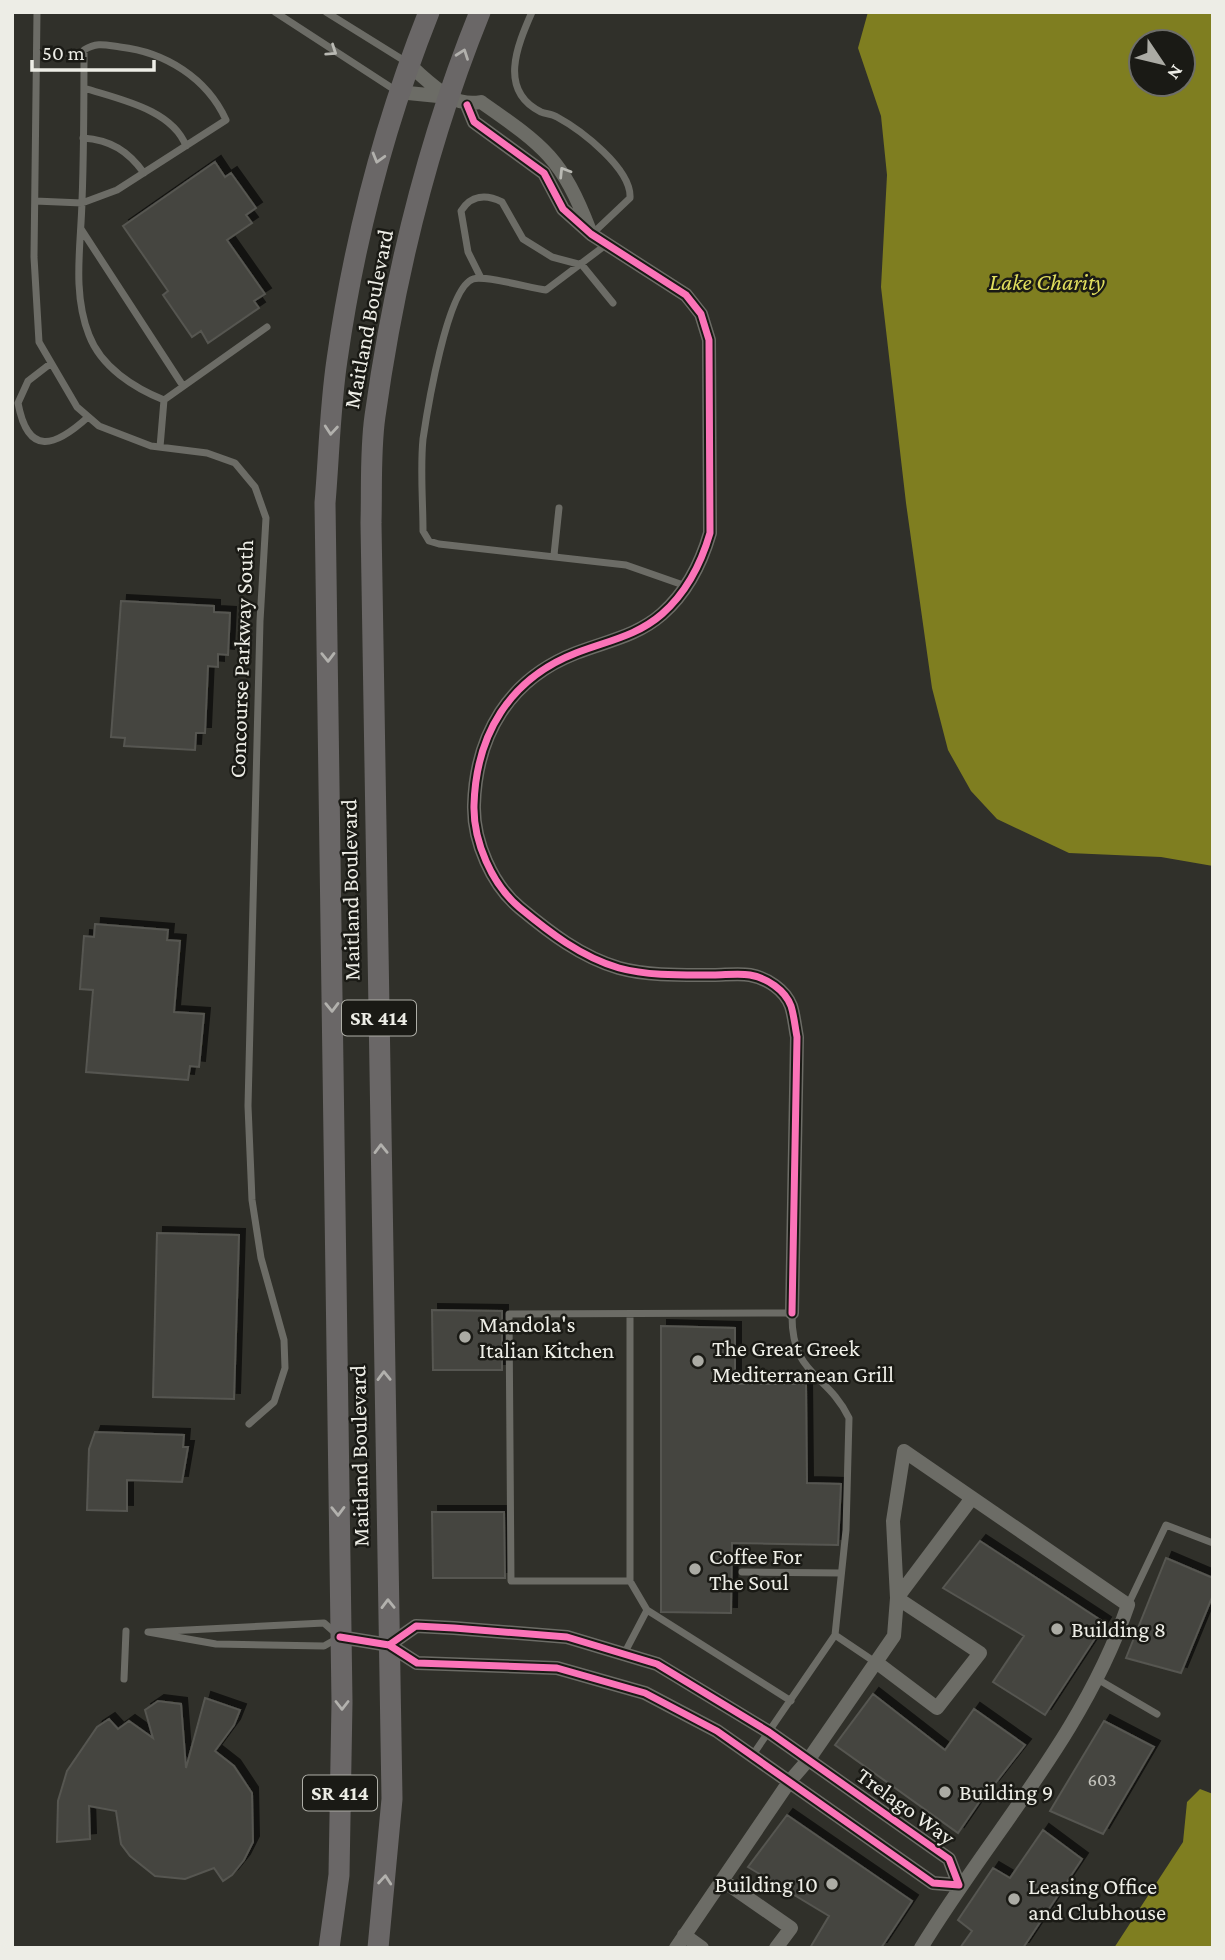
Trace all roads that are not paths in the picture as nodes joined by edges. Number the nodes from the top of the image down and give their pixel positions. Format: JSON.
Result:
{"nodes":[{"id":1,"x":37,"y":12,"type":"edge"},
{"id":2,"x":275,"y":12,"type":"edge"},
{"id":3,"x":326,"y":12,"type":"edge"},
{"id":4,"x":429,"y":12,"type":"edge"},
{"id":5,"x":480,"y":12,"type":"edge"},
{"id":6,"x":532,"y":12,"type":"edge"},
{"id":7,"x":408,"y":64,"type":"junction"},
{"id":8,"x":84,"y":88,"type":"junction"},
{"id":9,"x":398,"y":92,"type":"junction"},
{"id":10,"x":457,"y":101,"type":"junction"},
{"id":11,"x":83,"y":138,"type":"junction"},
{"id":12,"x":186,"y":146,"type":"junction"},
{"id":13,"x":144,"y":173,"type":"junction"},
{"id":14,"x":35,"y":201,"type":"junction"},
{"id":15,"x":82,"y":203,"type":"junction"},
{"id":16,"x":81,"y":229,"type":"junction"},
{"id":17,"x":591,"y":234,"type":"junction"},
{"id":18,"x":607,"y":244,"type":"junction"},
{"id":19,"x":582,"y":265,"type":"junction"},
{"id":20,"x":481,"y":278,"type":"junction"},
{"id":21,"x":613,"y":303,"type":"dead end"},
{"id":22,"x":267,"y":327,"type":"dead end"},
{"id":23,"x":50,"y":363,"type":"junction"},
{"id":24,"x":183,"y":386,"type":"junction"},
{"id":25,"x":164,"y":400,"type":"junction"},
{"id":26,"x":88,"y":417,"type":"junction"},
{"id":27,"x":160,"y":447,"type":"junction"},
{"id":28,"x":559,"y":508,"type":"dead end"},
{"id":29,"x":554,"y":555,"type":"junction"},
{"id":30,"x":686,"y":586,"type":"junction"},
{"id":31,"x":792,"y":1313,"type":"junction"},
{"id":32,"x":629,"y":1314,"type":"junction"},
{"id":33,"x":796,"y":1352,"type":"junction"},
{"id":34,"x":757,"y":1353,"type":"dead end"},
{"id":35,"x":249,"y":1424,"type":"dead end"},
{"id":36,"x":972,"y":1498,"type":"junction"},
{"id":37,"x":1213,"y":1543,"type":"edge"},
{"id":38,"x":742,"y":1572,"type":"dead end"},
{"id":39,"x":841,"y":1573,"type":"junction"},
{"id":40,"x":630,"y":1581,"type":"junction"},
{"id":41,"x":897,"y":1598,"type":"junction"},
{"id":42,"x":1128,"y":1605,"type":"junction"},
{"id":43,"x":647,"y":1610,"type":"junction"},
{"id":44,"x":126,"y":1631,"type":"dead end"},
{"id":45,"x":835,"y":1634,"type":"junction"},
{"id":46,"x":340,"y":1637,"type":"junction"},
{"id":47,"x":389,"y":1645,"type":"junction"},
{"id":48,"x":624,"y":1654,"type":"junction"},
{"id":49,"x":876,"y":1662,"type":"junction"},
{"id":50,"x":124,"y":1679,"type":"dead end"},
{"id":51,"x":1099,"y":1680,"type":"junction"},
{"id":52,"x":791,"y":1701,"type":"junction"},
{"id":53,"x":1157,"y":1714,"type":"dead end"},
{"id":54,"x":769,"y":1732,"type":"junction"},
{"id":55,"x":752,"y":1756,"type":"junction"},
{"id":56,"x":809,"y":1759,"type":"junction"},
{"id":57,"x":789,"y":1782,"type":"junction"},
{"id":58,"x":722,"y":1881,"type":"junction"},
{"id":59,"x":959,"y":1885,"type":"junction"},
{"id":60,"x":684,"y":1935,"type":"junction"},
{"id":61,"x":329,"y":1948,"type":"edge"},
{"id":62,"x":378,"y":1948,"type":"edge"},
{"id":63,"x":676,"y":1948,"type":"edge"},
{"id":64,"x":702,"y":1948,"type":"edge"},
{"id":65,"x":776,"y":1948,"type":"edge"},
{"id":66,"x":921,"y":1948,"type":"edge"}],
"edges":[{"from":1,"to":14,"type":"lane","name":"Concourse Parkway South"},
{"from":2,"to":9,"type":"lane","one_way":true},
{"from":3,"to":7,"type":"lane"},
{"from":4,"to":7,"type":"main road","name":"Maitland Boulevard"},
{"from":10,"to":5,"type":"main road","name":"Maitland Boulevard","number":"SR 414","one_way":true},
{"from":6,"to":17,"type":"lane"},
{"from":7,"to":9,"type":"main road","name":"Maitland Boulevard"},
{"from":7,"to":10,"type":"street"},
{"from":8,"to":11,"type":"lane"},
{"from":8,"to":12,"type":"lane"},
{"from":8,"to":12,"type":"lane"},
{"from":9,"to":10,"type":"street"},
{"from":9,"to":46,"type":"main road","name":"Maitland Boulevard","number":"SR 414","one_way":true},
{"from":10,"to":17,"type":"street"},
{"from":17,"to":10,"type":"street","one_way":true},
{"from":47,"to":10,"type":"main road","name":"Maitland Boulevard","number":"SR 414","one_way":true},
{"from":11,"to":13,"type":"lane"},
{"from":11,"to":15,"type":"lane"},
{"from":12,"to":13,"type":"lane"},
{"from":13,"to":15,"type":"lane"},
{"from":14,"to":15,"type":"lane"},
{"from":14,"to":23,"type":"lane","name":"Concourse Parkway South"},
{"from":15,"to":16,"type":"lane"},
{"from":16,"to":24,"type":"lane"},
{"from":16,"to":25,"type":"lane"},
{"from":17,"to":18,"type":"street"},
{"from":18,"to":19,"type":"lane"},
{"from":18,"to":30,"type":"street"},
{"from":19,"to":20,"type":"lane"},
{"from":19,"to":20,"type":"lane"},
{"from":19,"to":21,"type":"lane"},
{"from":20,"to":29,"type":"lane"},
{"from":22,"to":24,"type":"lane"},
{"from":23,"to":26,"type":"lane","name":"Concourse Parkway South"},
{"from":23,"to":26,"type":"lane"},
{"from":24,"to":25,"type":"lane"},
{"from":25,"to":27,"type":"lane"},
{"from":26,"to":27,"type":"lane","name":"Concourse Parkway South"},
{"from":27,"to":35,"type":"lane","name":"Concourse Parkway South"},
{"from":28,"to":29,"type":"lane"},
{"from":29,"to":30,"type":"lane"},
{"from":30,"to":31,"type":"street"},
{"from":31,"to":32,"type":"lane"},
{"from":31,"to":33,"type":"lane"},
{"from":32,"to":40,"type":"lane"},
{"from":32,"to":40,"type":"lane"},
{"from":33,"to":34,"type":"lane"},
{"from":33,"to":39,"type":"lane"},
{"from":36,"to":41,"type":"street"},
{"from":36,"to":41,"type":"street"},
{"from":36,"to":42,"type":"street"},
{"from":37,"to":42,"type":"lane"},
{"from":38,"to":39,"type":"lane"},
{"from":39,"to":45,"type":"lane"},
{"from":40,"to":43,"type":"lane"},
{"from":41,"to":49,"type":"street"},
{"from":41,"to":49,"type":"street"},
{"from":42,"to":51,"type":"street"},
{"from":43,"to":48,"type":"lane"},
{"from":43,"to":52,"type":"lane"},
{"from":44,"to":50,"type":"lane"},
{"from":45,"to":49,"type":"lane"},
{"from":45,"to":52,"type":"lane"},
{"from":46,"to":46,"type":"lane"},
{"from":46,"to":47,"type":"street"},
{"from":46,"to":61,"type":"main road","name":"Maitland Boulevard","number":"SR 414","one_way":true},
{"from":47,"to":48,"type":"street","name":"Trelago Way"},
{"from":47,"to":55,"type":"street","name":"Trelago Way"},
{"from":62,"to":47,"type":"main road","name":"Maitland Boulevard","number":"SR 414","one_way":true},
{"from":48,"to":54,"type":"street","name":"Trelago Way"},
{"from":49,"to":56,"type":"street"},
{"from":51,"to":53,"type":"lane"},
{"from":51,"to":59,"type":"street"},
{"from":52,"to":54,"type":"lane"},
{"from":54,"to":55,"type":"lane"},
{"from":54,"to":56,"type":"street","name":"Trelago Way"},
{"from":55,"to":57,"type":"street","name":"Trelago Way"},
{"from":56,"to":57,"type":"street"},
{"from":56,"to":59,"type":"street","name":"Trelago Way"},
{"from":57,"to":58,"type":"street"},
{"from":57,"to":59,"type":"street","name":"Trelago Way"},
{"from":58,"to":60,"type":"street"},
{"from":58,"to":65,"type":"street"},
{"from":59,"to":66,"type":"street"},
{"from":60,"to":63,"type":"street"},
{"from":60,"to":64,"type":"street"}]}
